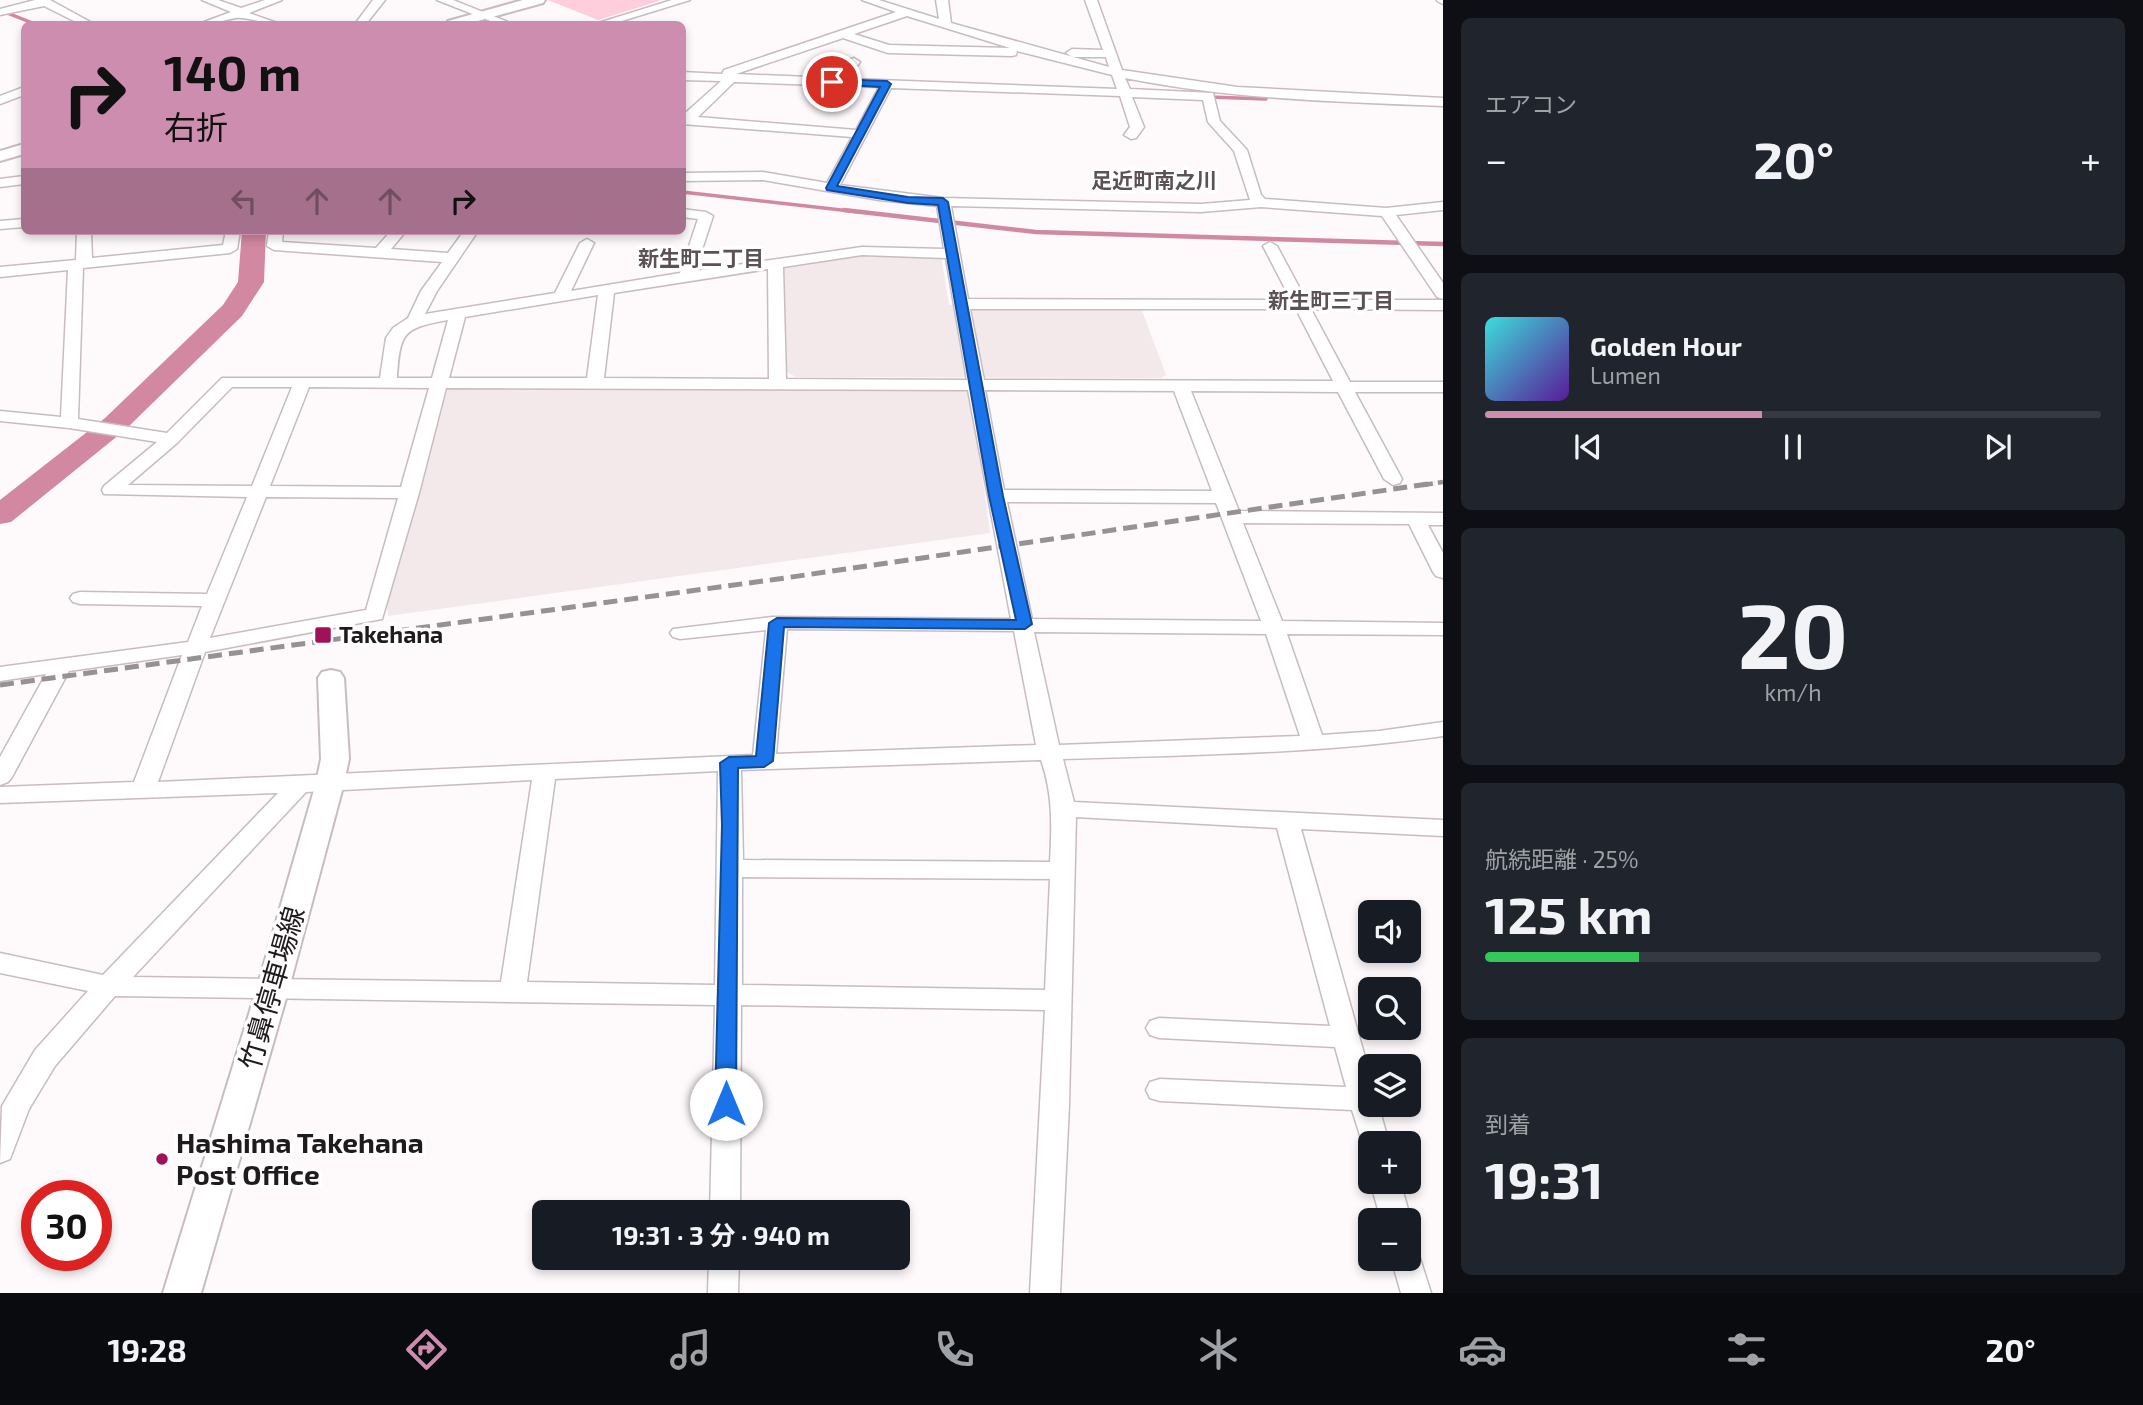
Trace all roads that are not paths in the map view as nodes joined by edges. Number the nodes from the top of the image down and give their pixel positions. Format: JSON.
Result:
{"nodes":[{"id":1,"x":208,"y":0,"type":"edge"},
{"id":2,"x":276,"y":0,"type":"edge"},
{"id":3,"x":379,"y":0,"type":"edge"},
{"id":4,"x":443,"y":0,"type":"edge"},
{"id":5,"x":538,"y":0,"type":"edge"},
{"id":6,"x":684,"y":0,"type":"edge"},
{"id":7,"x":868,"y":0,"type":"edge"},
{"id":8,"x":942,"y":0,"type":"edge"},
{"id":9,"x":1091,"y":0,"type":"edge"},
{"id":10,"x":43,"y":1,"type":"edge"},
{"id":11,"x":0,"y":12,"type":"edge"},
{"id":12,"x":908,"y":12,"type":"junction"},
{"id":13,"x":241,"y":13,"type":"junction"},
{"id":14,"x":483,"y":16,"type":"junction"},
{"id":15,"x":82,"y":21,"type":"edge"},
{"id":16,"x":217,"y":21,"type":"edge"},
{"id":17,"x":265,"y":21,"type":"edge"},
{"id":18,"x":362,"y":21,"type":"edge"},
{"id":19,"x":464,"y":21,"type":"edge"},
{"id":20,"x":498,"y":21,"type":"edge"},
{"id":21,"x":611,"y":21,"type":"edge"},
{"id":22,"x":950,"y":26,"type":"junction"},
{"id":23,"x":842,"y":34,"type":"junction"},
{"id":24,"x":1038,"y":52,"type":"junction"},
{"id":25,"x":1109,"y":54,"type":"junction"},
{"id":26,"x":854,"y":62,"type":"dead end"},
{"id":27,"x":962,"y":69,"type":"junction"},
{"id":28,"x":1116,"y":73,"type":"junction"},
{"id":29,"x":686,"y":76,"type":"edge"},
{"id":30,"x":732,"y":78,"type":"junction"},
{"id":31,"x":808,"y":81,"type":"junction"},
{"id":32,"x":886,"y":86,"type":"junction"},
{"id":33,"x":21,"y":92,"type":"edge"},
{"id":34,"x":1125,"y":94,"type":"junction"},
{"id":35,"x":1211,"y":99,"type":"junction"},
{"id":36,"x":0,"y":100,"type":"edge"},
{"id":37,"x":1443,"y":102,"type":"edge"},
{"id":38,"x":1443,"y":108,"type":"edge"},
{"id":39,"x":686,"y":119,"type":"edge"},
{"id":40,"x":686,"y":120,"type":"edge"},
{"id":41,"x":860,"y":134,"type":"junction"},
{"id":42,"x":1131,"y":135,"type":"dead end"},
{"id":43,"x":21,"y":150,"type":"edge"},
{"id":44,"x":0,"y":156,"type":"edge"},
{"id":45,"x":686,"y":177,"type":"edge"},
{"id":46,"x":21,"y":180,"type":"edge"},
{"id":47,"x":0,"y":183,"type":"edge"},
{"id":48,"x":831,"y":188,"type":"junction"},
{"id":49,"x":1261,"y":203,"type":"junction"},
{"id":50,"x":1443,"y":206,"type":"edge"},
{"id":51,"x":1386,"y":212,"type":"junction"},
{"id":52,"x":686,"y":214,"type":"edge"},
{"id":53,"x":944,"y":215,"type":"junction"},
{"id":54,"x":21,"y":223,"type":"edge"},
{"id":55,"x":0,"y":225,"type":"edge"},
{"id":56,"x":84,"y":235,"type":"edge"},
{"id":57,"x":232,"y":235,"type":"edge"},
{"id":58,"x":275,"y":235,"type":"edge"},
{"id":59,"x":396,"y":235,"type":"edge"},
{"id":60,"x":468,"y":235,"type":"edge"},
{"id":61,"x":587,"y":243,"type":"dead end"},
{"id":62,"x":1270,"y":246,"type":"dead end"},
{"id":63,"x":382,"y":251,"type":"junction"},
{"id":64,"x":951,"y":254,"type":"junction"},
{"id":65,"x":451,"y":258,"type":"junction"},
{"id":66,"x":80,"y":264,"type":"junction"},
{"id":67,"x":775,"y":264,"type":"junction"},
{"id":68,"x":0,"y":272,"type":"edge"},
{"id":69,"x":688,"y":276,"type":"junction"},
{"id":70,"x":607,"y":289,"type":"junction"},
{"id":71,"x":1443,"y":295,"type":"edge"},
{"id":72,"x":564,"y":296,"type":"junction"},
{"id":73,"x":960,"y":304,"type":"junction"},
{"id":74,"x":1300,"y":305,"type":"junction"},
{"id":75,"x":1443,"y":305,"type":"edge"},
{"id":76,"x":458,"y":314,"type":"junction"},
{"id":77,"x":414,"y":321,"type":"junction"},
{"id":78,"x":303,"y":381,"type":"junction"},
{"id":79,"x":388,"y":381,"type":"junction"},
{"id":80,"x":440,"y":382,"type":"junction"},
{"id":81,"x":595,"y":382,"type":"junction"},
{"id":82,"x":778,"y":383,"type":"junction"},
{"id":83,"x":976,"y":383,"type":"junction"},
{"id":84,"x":1180,"y":385,"type":"junction"},
{"id":85,"x":1342,"y":386,"type":"junction"},
{"id":86,"x":1443,"y":387,"type":"edge"},
{"id":87,"x":0,"y":416,"type":"edge"},
{"id":88,"x":69,"y":423,"type":"junction"},
{"id":89,"x":171,"y":439,"type":"junction"},
{"id":90,"x":1393,"y":479,"type":"dead end"},
{"id":91,"x":258,"y":493,"type":"junction"},
{"id":92,"x":410,"y":493,"type":"junction"},
{"id":93,"x":996,"y":496,"type":"junction"},
{"id":94,"x":1224,"y":497,"type":"junction"},
{"id":95,"x":1231,"y":517,"type":"junction"},
{"id":96,"x":1416,"y":519,"type":"junction"},
{"id":97,"x":1443,"y":519,"type":"edge"},
{"id":98,"x":1443,"y":572,"type":"edge"},
{"id":99,"x":80,"y":598,"type":"dead end"},
{"id":100,"x":216,"y":600,"type":"junction"},
{"id":101,"x":777,"y":623,"type":"junction"},
{"id":102,"x":1025,"y":624,"type":"junction"},
{"id":103,"x":1274,"y":627,"type":"junction"},
{"id":104,"x":1443,"y":629,"type":"edge"},
{"id":105,"x":680,"y":633,"type":"dead end"},
{"id":106,"x":197,"y":647,"type":"junction"},
{"id":107,"x":62,"y":666,"type":"junction"},
{"id":108,"x":0,"y":674,"type":"edge"},
{"id":109,"x":331,"y":678,"type":"dead end"},
{"id":110,"x":1443,"y":729,"type":"edge"},
{"id":111,"x":1313,"y":742,"type":"junction"},
{"id":112,"x":1049,"y":752,"type":"junction"},
{"id":113,"x":764,"y":761,"type":"junction"},
{"id":114,"x":729,"y":763,"type":"junction"},
{"id":115,"x":545,"y":772,"type":"junction"},
{"id":116,"x":0,"y":777,"type":"edge"},
{"id":117,"x":315,"y":783,"type":"junction"},
{"id":118,"x":143,"y":790,"type":"junction"},
{"id":119,"x":0,"y":795,"type":"edge"},
{"id":120,"x":1064,"y":808,"type":"junction"},
{"id":121,"x":1287,"y":820,"type":"junction"},
{"id":122,"x":1443,"y":828,"type":"edge"},
{"id":123,"x":729,"y":869,"type":"junction"},
{"id":124,"x":1062,"y":871,"type":"junction"},
{"id":125,"x":0,"y":963,"type":"edge"},
{"id":126,"x":108,"y":986,"type":"junction"},
{"id":127,"x":273,"y":988,"type":"junction"},
{"id":128,"x":513,"y":992,"type":"junction"},
{"id":129,"x":726,"y":995,"type":"junction"},
{"id":130,"x":1058,"y":1000,"type":"junction"},
{"id":131,"x":1159,"y":1028,"type":"dead end"},
{"id":132,"x":1346,"y":1037,"type":"junction"},
{"id":133,"x":1358,"y":1084,"type":"edge"},
{"id":134,"x":1160,"y":1090,"type":"dead end"},
{"id":135,"x":1358,"y":1099,"type":"edge"},
{"id":136,"x":8,"y":1106,"type":"edge"},
{"id":137,"x":0,"y":1151,"type":"edge"},
{"id":138,"x":725,"y":1200,"type":"edge"},
{"id":139,"x":724,"y":1270,"type":"edge"},
{"id":140,"x":1410,"y":1271,"type":"edge"},
{"id":141,"x":182,"y":1293,"type":"edge"},
{"id":142,"x":723,"y":1293,"type":"edge"},
{"id":143,"x":1045,"y":1293,"type":"edge"},
{"id":144,"x":1416,"y":1293,"type":"edge"}],
"edges":[{"from":1,"to":13,"type":"street"},
{"from":2,"to":13,"type":"street"},
{"from":3,"to":18,"type":"street"},
{"from":4,"to":14,"type":"street"},
{"from":5,"to":14,"type":"main road"},
{"from":6,"to":21,"type":"street"},
{"from":7,"to":12,"type":"street"},
{"from":8,"to":22,"type":"street"},
{"from":9,"to":25,"type":"street"},
{"from":10,"to":11,"type":"street"},
{"from":10,"to":15,"type":"street"},
{"from":12,"to":22,"type":"street"},
{"from":12,"to":23,"type":"street"},
{"from":13,"to":16,"type":"street"},
{"from":13,"to":17,"type":"street"},
{"from":14,"to":19,"type":"main road"},
{"from":14,"to":20,"type":"street"},
{"from":22,"to":24,"type":"street"},
{"from":22,"to":27,"type":"street"},
{"from":23,"to":27,"type":"street"},
{"from":23,"to":30,"type":"street"},
{"from":24,"to":25,"type":"street"},
{"from":24,"to":27,"type":"street"},
{"from":24,"to":28,"type":"street"},
{"from":25,"to":28,"type":"street"},
{"from":26,"to":31,"type":"street"},
{"from":27,"to":32,"type":"street"},
{"from":27,"to":34,"type":"street"},
{"from":28,"to":34,"type":"street"},
{"from":28,"to":37,"type":"street"},
{"from":29,"to":30,"type":"street"},
{"from":30,"to":31,"type":"street"},
{"from":30,"to":39,"type":"street"},
{"from":31,"to":32,"type":"street"},
{"from":32,"to":34,"type":"street"},
{"from":32,"to":41,"type":"street"},
{"from":33,"to":36,"type":"street"},
{"from":34,"to":35,"type":"street"},
{"from":34,"to":42,"type":"street"},
{"from":35,"to":38,"type":"street"},
{"from":35,"to":49,"type":"street"},
{"from":40,"to":41,"type":"street"},
{"from":41,"to":48,"type":"street"},
{"from":43,"to":44,"type":"main road"},
{"from":45,"to":48,"type":"street"},
{"from":46,"to":47,"type":"street"},
{"from":48,"to":53,"type":"street"},
{"from":49,"to":51,"type":"street"},
{"from":49,"to":53,"type":"street"},
{"from":50,"to":51,"type":"street"},
{"from":51,"to":71,"type":"street"},
{"from":52,"to":69,"type":"street"},
{"from":53,"to":64,"type":"street"},
{"from":54,"to":55,"type":"street"},
{"from":56,"to":66,"type":"street"},
{"from":57,"to":66,"type":"street"},
{"from":58,"to":63,"type":"street"},
{"from":59,"to":63,"type":"street"},
{"from":60,"to":65,"type":"street"},
{"from":61,"to":72,"type":"street"},
{"from":62,"to":74,"type":"street"},
{"from":63,"to":65,"type":"street"},
{"from":64,"to":67,"type":"street"},
{"from":64,"to":73,"type":"street"},
{"from":65,"to":77,"type":"street"},
{"from":66,"to":68,"type":"street"},
{"from":66,"to":88,"type":"street"},
{"from":67,"to":69,"type":"street"},
{"from":67,"to":82,"type":"street"},
{"from":69,"to":70,"type":"street"},
{"from":70,"to":72,"type":"street"},
{"from":70,"to":81,"type":"street"},
{"from":72,"to":76,"type":"street"},
{"from":73,"to":74,"type":"street"},
{"from":73,"to":83,"type":"street"},
{"from":74,"to":75,"type":"street"},
{"from":74,"to":85,"type":"street"},
{"from":76,"to":77,"type":"street"},
{"from":76,"to":80,"type":"street"},
{"from":77,"to":79,"type":"street"},
{"from":78,"to":79,"type":"street"},
{"from":78,"to":89,"type":"street"},
{"from":78,"to":91,"type":"street"},
{"from":79,"to":80,"type":"street"},
{"from":80,"to":81,"type":"street"},
{"from":80,"to":92,"type":"street"},
{"from":81,"to":82,"type":"street"},
{"from":82,"to":83,"type":"street"},
{"from":83,"to":84,"type":"street"},
{"from":83,"to":93,"type":"street"},
{"from":84,"to":85,"type":"street"},
{"from":84,"to":94,"type":"street"},
{"from":85,"to":86,"type":"street"},
{"from":85,"to":90,"type":"street"},
{"from":87,"to":88,"type":"street"},
{"from":88,"to":89,"type":"street"},
{"from":89,"to":91,"type":"street"},
{"from":91,"to":92,"type":"street"},
{"from":91,"to":100,"type":"street"},
{"from":92,"to":106,"type":"street"},
{"from":93,"to":94,"type":"street"},
{"from":93,"to":102,"type":"street"},
{"from":94,"to":95,"type":"street"},
{"from":95,"to":96,"type":"street"},
{"from":95,"to":103,"type":"street"},
{"from":96,"to":97,"type":"street"},
{"from":96,"to":98,"type":"street"},
{"from":99,"to":100,"type":"street"},
{"from":100,"to":106,"type":"street"},
{"from":101,"to":102,"type":"street"},
{"from":101,"to":105,"type":"street"},
{"from":101,"to":113,"type":"street"},
{"from":102,"to":103,"type":"street"},
{"from":102,"to":112,"type":"street"},
{"from":103,"to":104,"type":"street"},
{"from":103,"to":111,"type":"street"},
{"from":106,"to":107,"type":"street"},
{"from":106,"to":118,"type":"street"},
{"from":107,"to":108,"type":"street"},
{"from":107,"to":116,"type":"street"},
{"from":109,"to":117,"type":"main road","name":"竹鼻停車場線"},
{"from":110,"to":111,"type":"street"},
{"from":111,"to":112,"type":"street"},
{"from":112,"to":113,"type":"street"},
{"from":112,"to":120,"type":"street"},
{"from":113,"to":114,"type":"street"},
{"from":114,"to":115,"type":"street"},
{"from":114,"to":123,"type":"street"},
{"from":115,"to":117,"type":"street"},
{"from":115,"to":128,"type":"street"},
{"from":117,"to":118,"type":"street"},
{"from":117,"to":126,"type":"street"},
{"from":117,"to":127,"type":"main road","name":"竹鼻停車場線"},
{"from":118,"to":119,"type":"street"},
{"from":120,"to":121,"type":"street"},
{"from":120,"to":124,"type":"street"},
{"from":121,"to":122,"type":"street"},
{"from":121,"to":132,"type":"street"},
{"from":123,"to":124,"type":"street"},
{"from":123,"to":129,"type":"street"},
{"from":124,"to":130,"type":"street"},
{"from":125,"to":126,"type":"street"},
{"from":126,"to":127,"type":"street"},
{"from":126,"to":136,"type":"street"},
{"from":127,"to":128,"type":"street"},
{"from":127,"to":141,"type":"main road","name":"竹鼻停車場線"},
{"from":128,"to":129,"type":"street"},
{"from":129,"to":130,"type":"street"},
{"from":129,"to":138,"type":"street"},
{"from":130,"to":143,"type":"street"},
{"from":131,"to":132,"type":"street"},
{"from":132,"to":133,"type":"street"},
{"from":134,"to":135,"type":"street"},
{"from":136,"to":137,"type":"street"},
{"from":139,"to":142,"type":"street"},
{"from":140,"to":144,"type":"street"}]}
